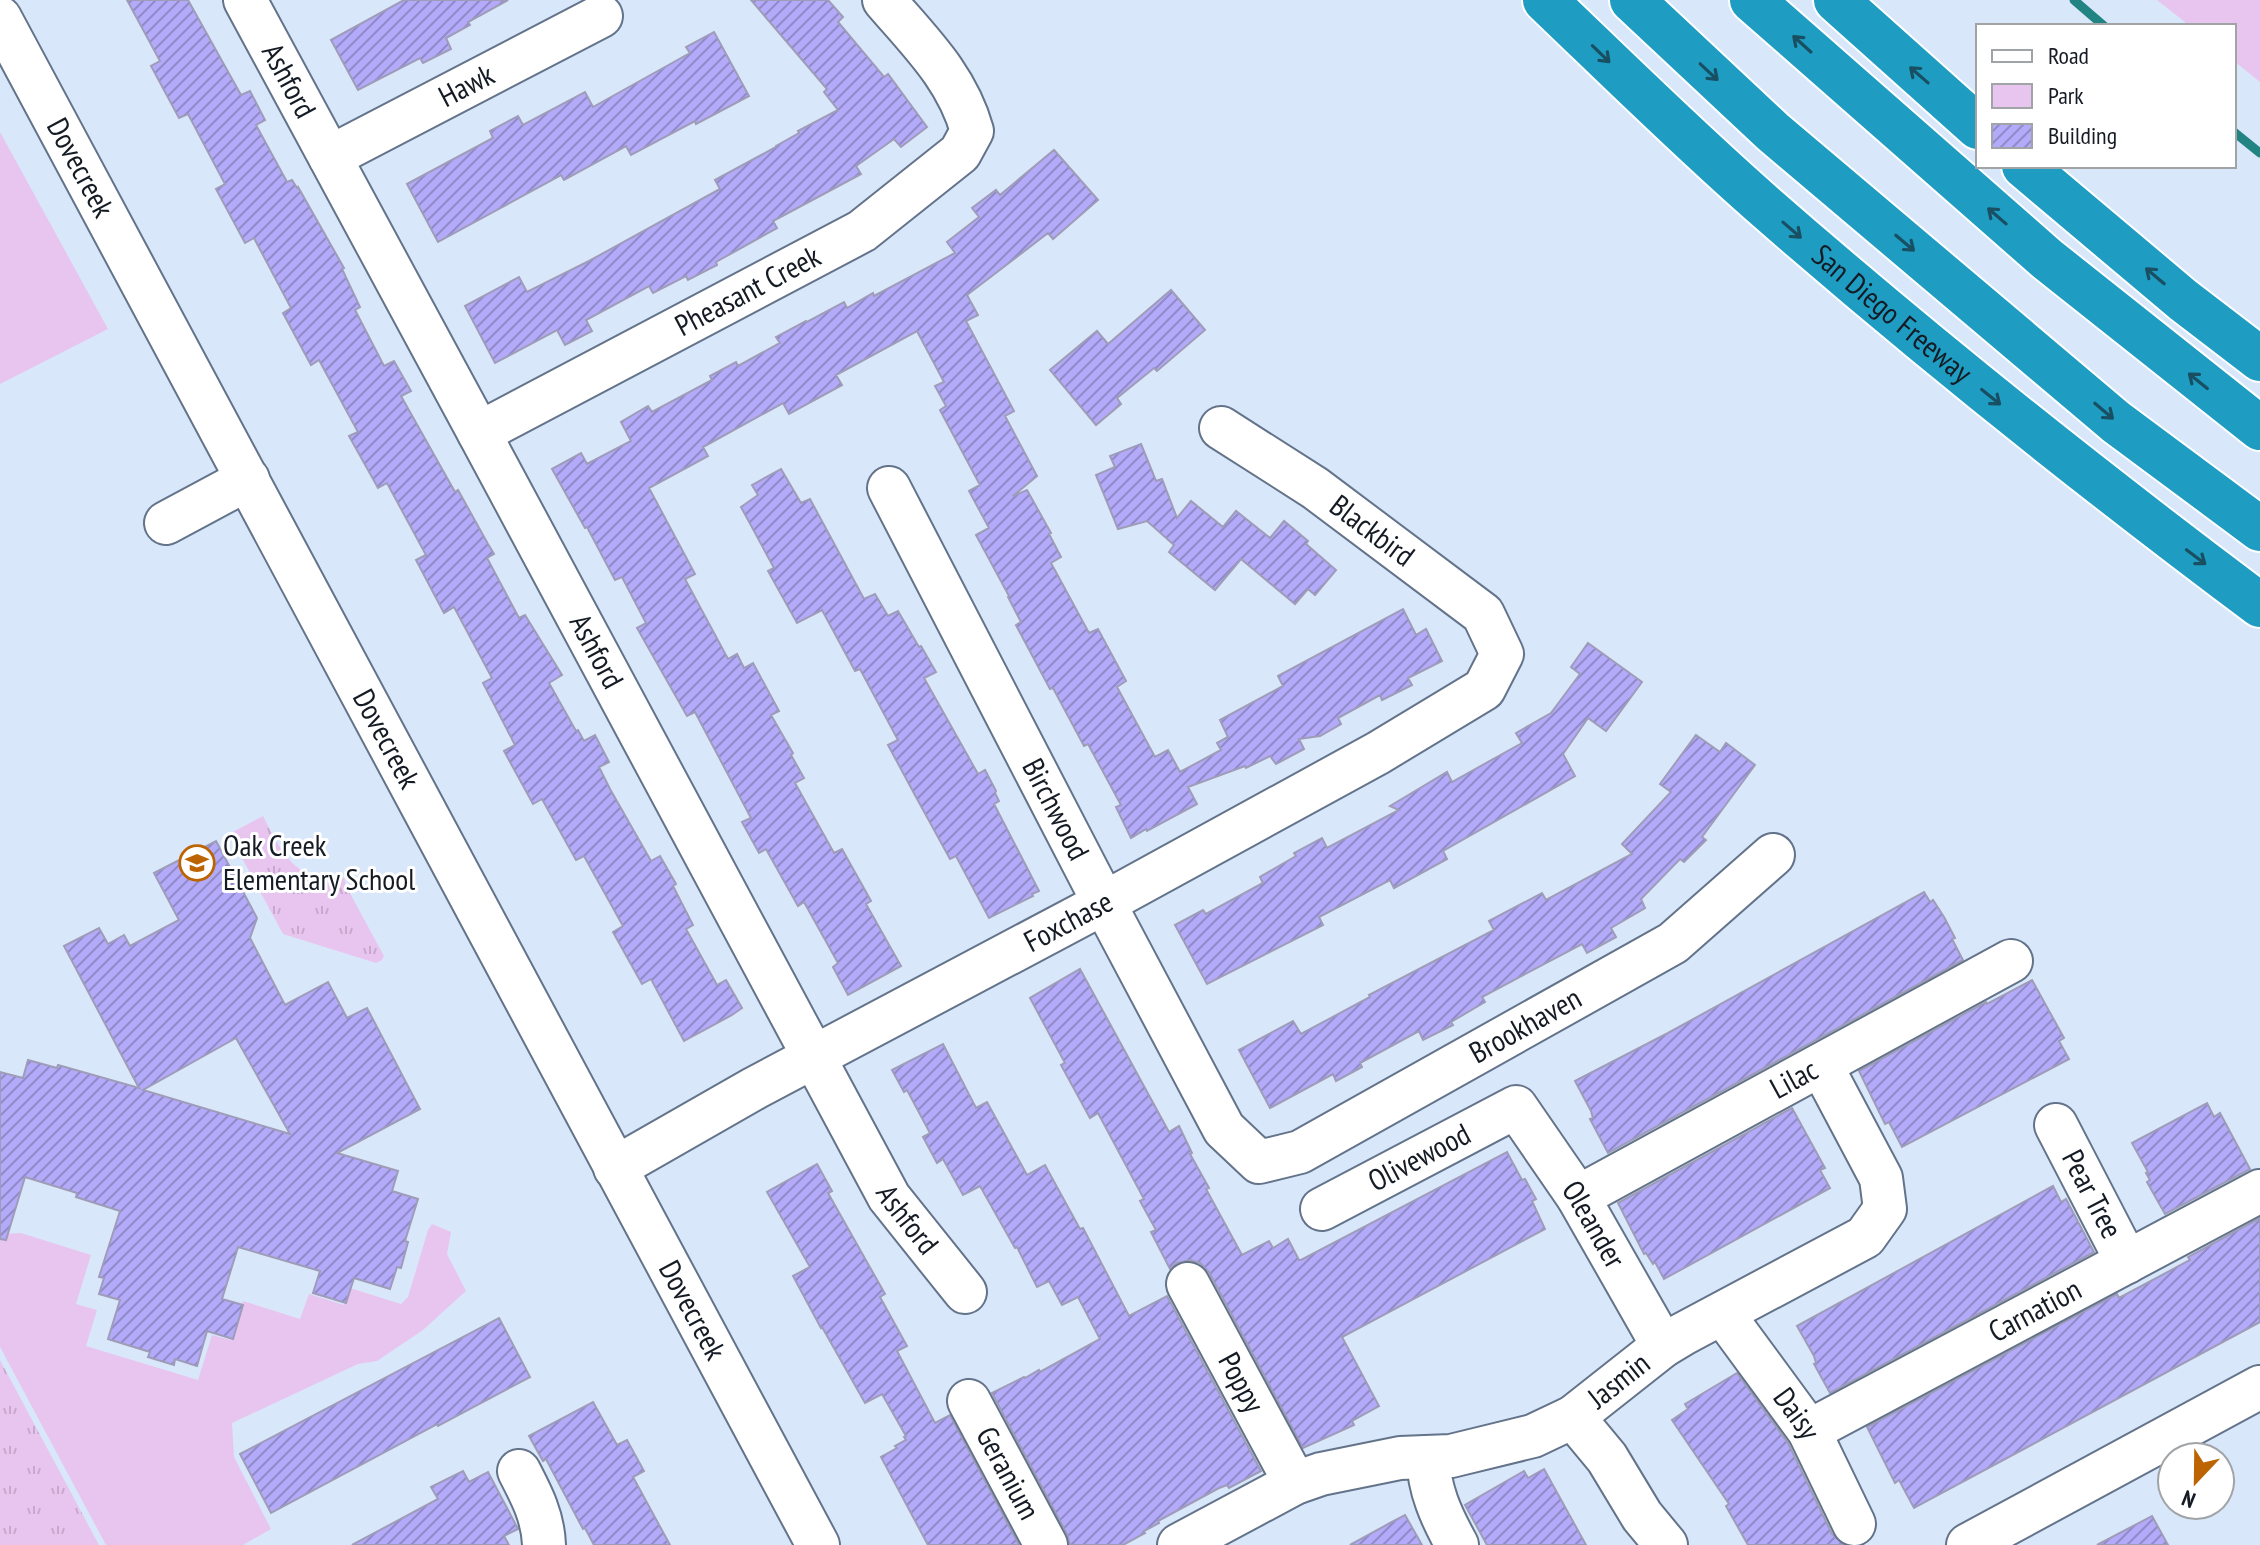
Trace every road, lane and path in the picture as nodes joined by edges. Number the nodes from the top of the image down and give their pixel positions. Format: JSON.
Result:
{"nodes":[{"id":1,"x":245,"y":0,"type":"edge"},
{"id":2,"x":884,"y":0,"type":"edge"},
{"id":3,"x":1545,"y":0,"type":"edge"},
{"id":4,"x":1632,"y":0,"type":"edge"},
{"id":5,"x":1752,"y":0,"type":"edge"},
{"id":6,"x":1836,"y":0,"type":"edge"},
{"id":7,"x":601,"y":16,"type":"dead end"},
{"id":8,"x":0,"y":18,"type":"edge"},
{"id":9,"x":1976,"y":125,"type":"edge"},
{"id":10,"x":330,"y":157,"type":"junction"},
{"id":11,"x":2026,"y":168,"type":"edge"},
{"id":12,"x":2260,"y":359,"type":"edge"},
{"id":13,"x":1221,"y":428,"type":"dead end"},
{"id":14,"x":2260,"y":428,"type":"edge"},
{"id":15,"x":479,"y":433,"type":"junction"},
{"id":16,"x":248,"y":479,"type":"junction"},
{"id":17,"x":889,"y":488,"type":"dead end"},
{"id":18,"x":166,"y":523,"type":"dead end"},
{"id":19,"x":2260,"y":529,"type":"edge"},
{"id":20,"x":2260,"y":605,"type":"edge"},
{"id":21,"x":1502,"y":654,"type":"joint"},
{"id":22,"x":1773,"y":855,"type":"dead end"},
{"id":23,"x":1104,"y":903,"type":"junction"},
{"id":24,"x":2011,"y":961,"type":"dead end"},
{"id":25,"x":814,"y":1057,"type":"junction"},
{"id":26,"x":1821,"y":1065,"type":"junction"},
{"id":27,"x":1516,"y":1107,"type":"joint"},
{"id":28,"x":2056,"y":1125,"type":"dead end"},
{"id":29,"x":1259,"y":1162,"type":"joint"},
{"id":30,"x":615,"y":1168,"type":"junction"},
{"id":31,"x":2260,"y":1191,"type":"edge"},
{"id":32,"x":1578,"y":1197,"type":"junction"},
{"id":33,"x":1322,"y":1209,"type":"dead end"},
{"id":34,"x":2127,"y":1262,"type":"junction"},
{"id":35,"x":1188,"y":1284,"type":"dead end"},
{"id":36,"x":965,"y":1292,"type":"dead end"},
{"id":37,"x":1723,"y":1314,"type":"junction"},
{"id":38,"x":1663,"y":1346,"type":"junction"},
{"id":39,"x":2260,"y":1387,"type":"edge"},
{"id":40,"x":969,"y":1401,"type":"dead end"},
{"id":41,"x":1573,"y":1417,"type":"junction"},
{"id":42,"x":1809,"y":1431,"type":"junction"},
{"id":43,"x":1428,"y":1457,"type":"junction"},
{"id":44,"x":519,"y":1471,"type":"dead end"},
{"id":45,"x":1295,"y":1483,"type":"junction"},
{"id":46,"x":1854,"y":1524,"type":"dead end"},
{"id":47,"x":544,"y":1545,"type":"edge"},
{"id":48,"x":818,"y":1545,"type":"edge"},
{"id":49,"x":1046,"y":1545,"type":"edge"},
{"id":50,"x":1179,"y":1545,"type":"edge"},
{"id":51,"x":1457,"y":1545,"type":"edge"},
{"id":52,"x":1666,"y":1545,"type":"edge"},
{"id":53,"x":1968,"y":1545,"type":"edge"}],
"edges":[{"from":1,"to":10,"type":"street","name":"Ashford"},
{"from":2,"to":15,"type":"street","name":"Pheasant Creek"},
{"from":3,"to":20,"type":"highway","name":"San Diego Freeway","one_way":true},
{"from":4,"to":19,"type":"highway","one_way":true},
{"from":14,"to":5,"type":"highway","one_way":true},
{"from":9,"to":6,"type":"highway","one_way":true},
{"from":7,"to":10,"type":"street","name":"Hawk"},
{"from":8,"to":16,"type":"street","name":"Dovecreek"},
{"from":10,"to":15,"type":"street","name":"Ashford"},
{"from":12,"to":11,"type":"highway","one_way":true},
{"from":13,"to":21,"type":"street","name":"Blackbird"},
{"from":15,"to":25,"type":"street","name":"Ashford"},
{"from":16,"to":18,"type":"street"},
{"from":16,"to":30,"type":"street","name":"Dovecreek"},
{"from":17,"to":23,"type":"street","name":"Birchwood"},
{"from":21,"to":23,"type":"street","name":"Foxchase"},
{"from":22,"to":29,"type":"street","name":"Brookhaven"},
{"from":23,"to":25,"type":"street","name":"Foxchase"},
{"from":23,"to":29,"type":"street","name":"Birchwood"},
{"from":24,"to":26,"type":"street","name":"Lilac"},
{"from":25,"to":30,"type":"street","name":"Foxchase"},
{"from":25,"to":36,"type":"street","name":"Ashford"},
{"from":26,"to":32,"type":"street","name":"Lilac"},
{"from":26,"to":37,"type":"street","name":"Jasmin"},
{"from":27,"to":32,"type":"street","name":"Oleander"},
{"from":27,"to":33,"type":"street","name":"Olivewood"},
{"from":28,"to":34,"type":"street","name":"Pear Tree"},
{"from":30,"to":48,"type":"street","name":"Dovecreek"},
{"from":31,"to":34,"type":"street","name":"Carnation"},
{"from":32,"to":38,"type":"street","name":"Oleander"},
{"from":34,"to":42,"type":"street","name":"Carnation"},
{"from":35,"to":45,"type":"street","name":"Poppy"},
{"from":37,"to":38,"type":"street","name":"Jasmin"},
{"from":37,"to":42,"type":"street","name":"Daisy"},
{"from":38,"to":41,"type":"street","name":"Jasmin"},
{"from":39,"to":53,"type":"street"},
{"from":40,"to":49,"type":"street","name":"Geranium"},
{"from":41,"to":43,"type":"street","name":"Jasmin"},
{"from":41,"to":52,"type":"street"},
{"from":42,"to":46,"type":"street","name":"Daisy"},
{"from":43,"to":45,"type":"street","name":"Jasmin"},
{"from":43,"to":51,"type":"street"},
{"from":44,"to":47,"type":"street"},
{"from":45,"to":50,"type":"street","name":"Jasmin"}]}
